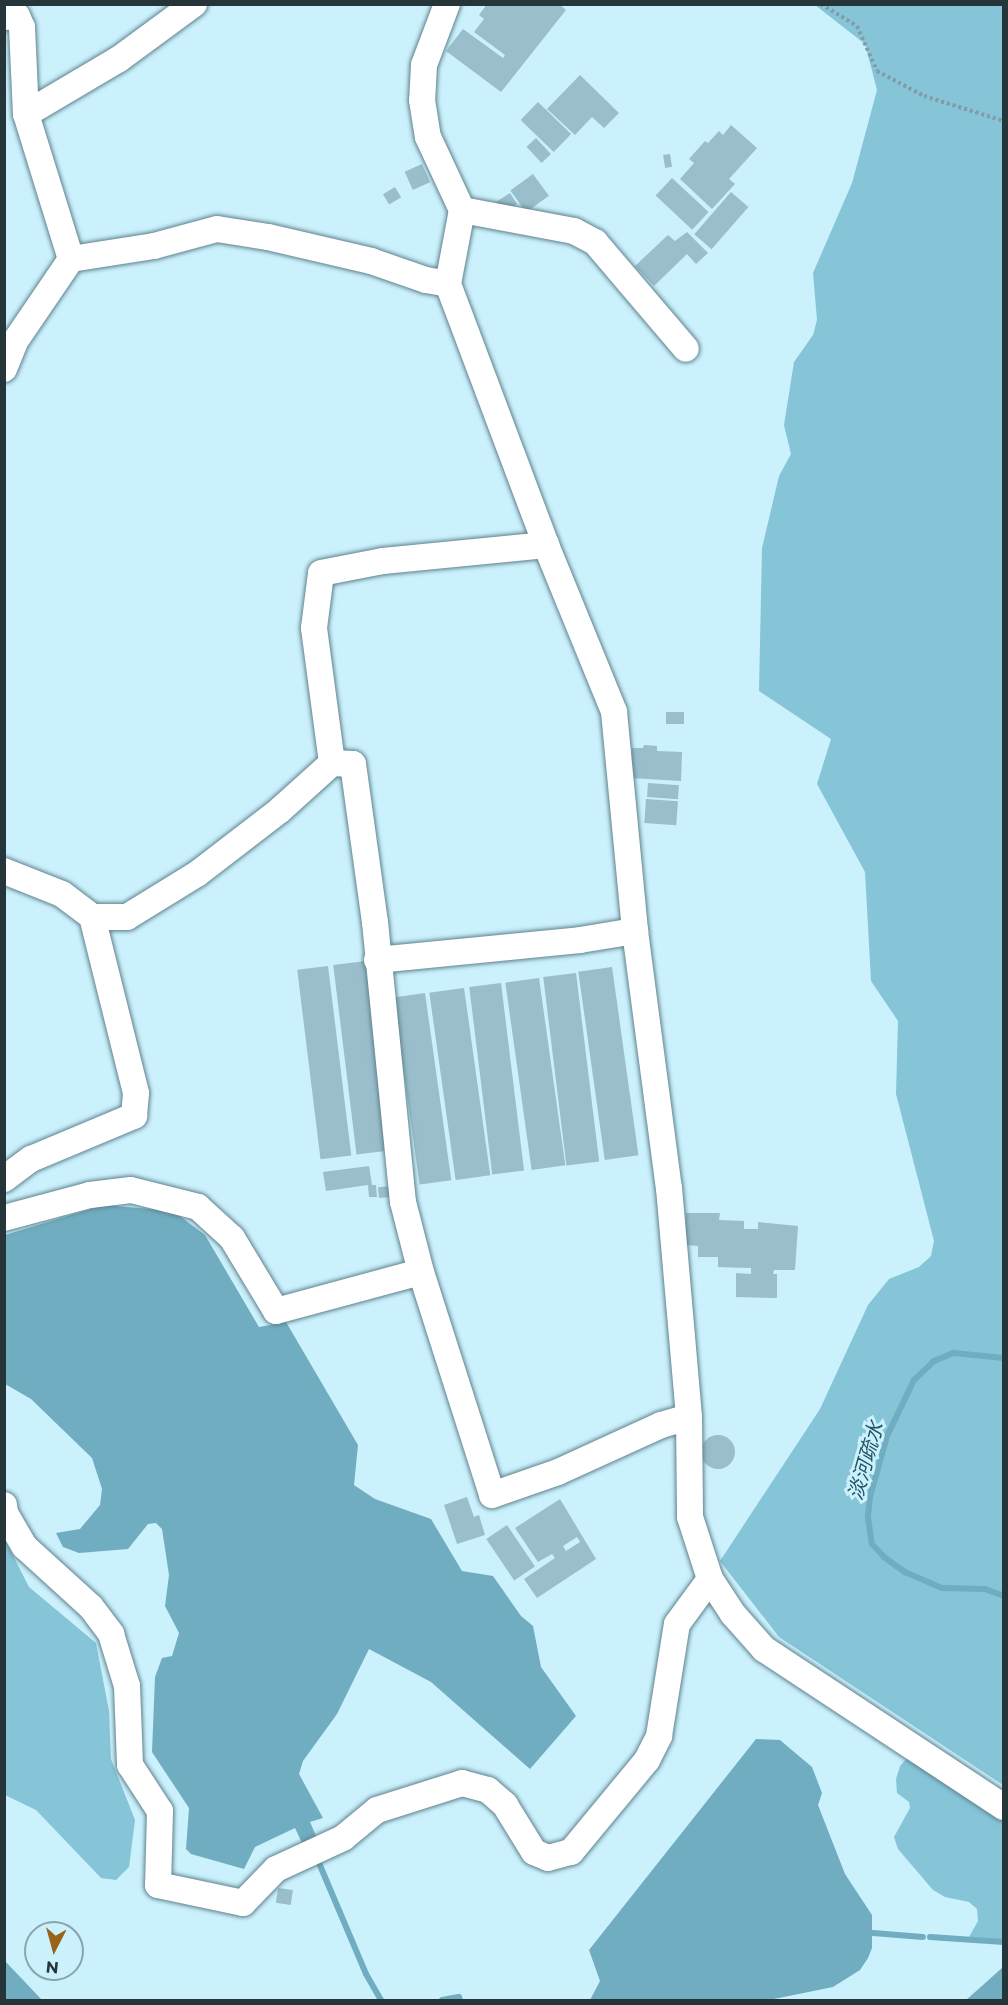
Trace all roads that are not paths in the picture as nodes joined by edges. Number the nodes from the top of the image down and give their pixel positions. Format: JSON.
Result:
{"nodes":[{"id":1,"x":194,"y":4,"type":"edge"},
{"id":2,"x":447,"y":4,"type":"edge"},
{"id":3,"x":4,"y":17,"type":"edge"},
{"id":4,"x":26,"y":114,"type":"junction"},
{"id":5,"x":462,"y":210,"type":"junction"},
{"id":6,"x":71,"y":259,"type":"junction"},
{"id":7,"x":448,"y":284,"type":"junction"},
{"id":8,"x":686,"y":349,"type":"dead end"},
{"id":9,"x":4,"y":369,"type":"edge"},
{"id":10,"x":546,"y":545,"type":"junction"},
{"id":11,"x":332,"y":763,"type":"junction"},
{"id":12,"x":4,"y":871,"type":"edge"},
{"id":13,"x":92,"y":917,"type":"junction"},
{"id":14,"x":635,"y":931,"type":"junction"},
{"id":15,"x":377,"y":960,"type":"junction"},
{"id":16,"x":4,"y":1179,"type":"edge"},
{"id":17,"x":4,"y":1218,"type":"edge"},
{"id":18,"x":421,"y":1272,"type":"junction"},
{"id":19,"x":689,"y":1417,"type":"junction"},
{"id":20,"x":4,"y":1505,"type":"edge"},
{"id":21,"x":710,"y":1579,"type":"junction"},
{"id":22,"x":1004,"y":1807,"type":"edge"}],
"edges":[{"from":1,"to":4,"type":"street"},
{"from":2,"to":5,"type":"street"},
{"from":3,"to":4,"type":"street"},
{"from":4,"to":6,"type":"street"},
{"from":5,"to":7,"type":"street"},
{"from":5,"to":8,"type":"street"},
{"from":6,"to":7,"type":"street"},
{"from":6,"to":9,"type":"street"},
{"from":7,"to":10,"type":"street"},
{"from":10,"to":11,"type":"street"},
{"from":10,"to":14,"type":"street"},
{"from":11,"to":13,"type":"street"},
{"from":11,"to":15,"type":"street"},
{"from":12,"to":13,"type":"street"},
{"from":13,"to":16,"type":"street"},
{"from":14,"to":15,"type":"street"},
{"from":14,"to":19,"type":"street"},
{"from":15,"to":18,"type":"street"},
{"from":17,"to":18,"type":"street"},
{"from":18,"to":19,"type":"street"},
{"from":19,"to":21,"type":"street"},
{"from":20,"to":21,"type":"street"},
{"from":21,"to":22,"type":"street"}]}
